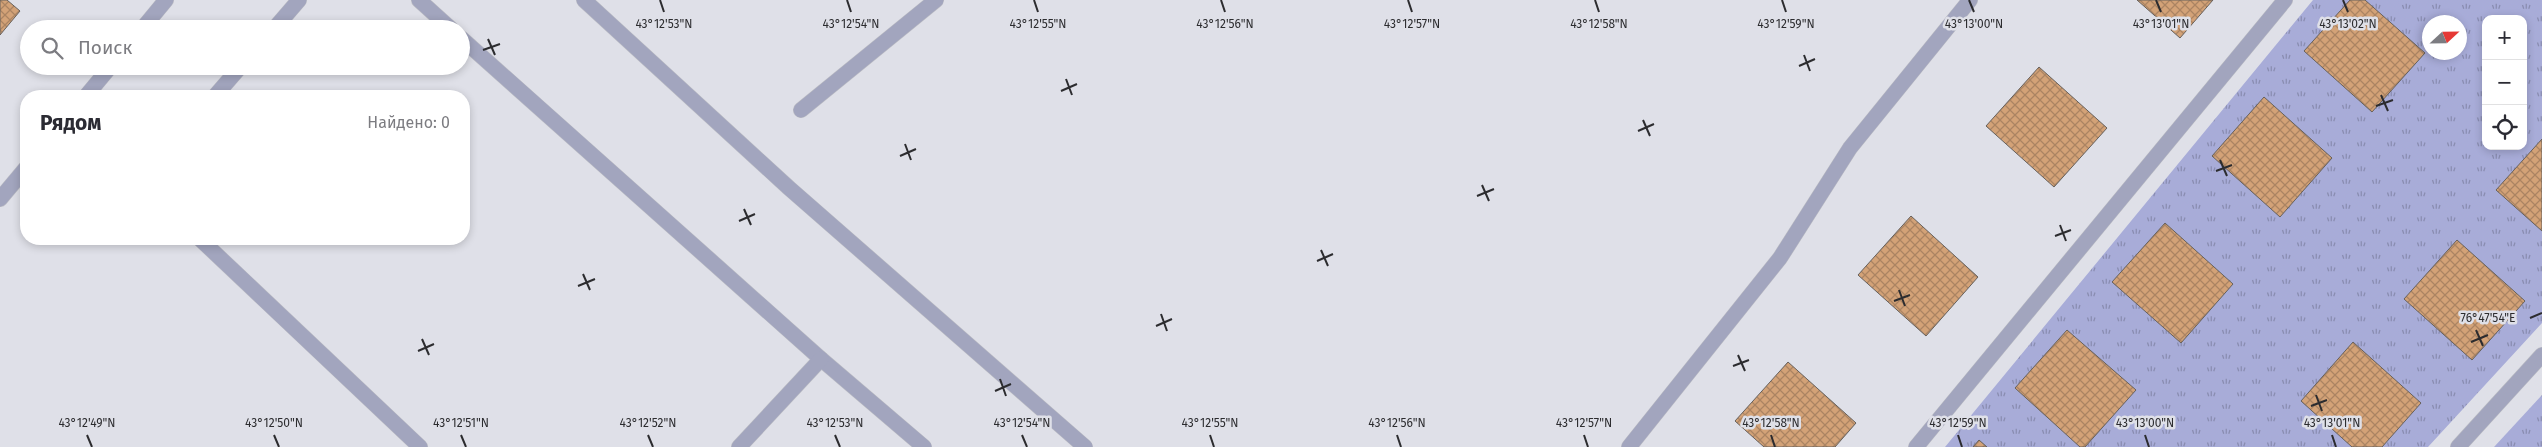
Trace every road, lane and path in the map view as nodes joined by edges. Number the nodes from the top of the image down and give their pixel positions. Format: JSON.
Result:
{"nodes":[{"id":1,"x":166,"y":0,"type":"edge"},
{"id":2,"x":299,"y":0,"type":"edge"},
{"id":3,"x":419,"y":0,"type":"edge"},
{"id":4,"x":584,"y":0,"type":"edge"},
{"id":5,"x":936,"y":0,"type":"edge"},
{"id":6,"x":1970,"y":0,"type":"edge"},
{"id":7,"x":2285,"y":0,"type":"edge"},
{"id":8,"x":149,"y":20,"type":"edge"},
{"id":9,"x":282,"y":20,"type":"edge"},
{"id":10,"x":441,"y":20,"type":"edge"},
{"id":11,"x":470,"y":46,"type":"edge"},
{"id":12,"x":104,"y":75,"type":"edge"},
{"id":13,"x":233,"y":75,"type":"edge"},
{"id":14,"x":91,"y":90,"type":"edge"},
{"id":15,"x":220,"y":90,"type":"edge"},
{"id":16,"x":801,"y":110,"type":"dead end"},
{"id":17,"x":20,"y":175,"type":"edge"},
{"id":18,"x":0,"y":198,"type":"edge"},
{"id":19,"x":206,"y":245,"type":"edge"},
{"id":20,"x":2542,"y":354,"type":"edge"},
{"id":21,"x":821,"y":358,"type":"junction"},
{"id":22,"x":420,"y":447,"type":"edge"},
{"id":23,"x":739,"y":447,"type":"edge"},
{"id":24,"x":924,"y":447,"type":"edge"},
{"id":25,"x":1085,"y":447,"type":"edge"},
{"id":26,"x":1629,"y":447,"type":"edge"},
{"id":27,"x":1916,"y":447,"type":"edge"},
{"id":28,"x":2458,"y":447,"type":"edge"}],
"edges":[{"from":1,"to":8,"type":"street"},
{"from":2,"to":9,"type":"street"},
{"from":3,"to":10,"type":"street"},
{"from":4,"to":25,"type":"street"},
{"from":5,"to":16,"type":"street"},
{"from":6,"to":26,"type":"street"},
{"from":7,"to":27,"type":"street"},
{"from":11,"to":21,"type":"street"},
{"from":12,"to":14,"type":"street"},
{"from":13,"to":15,"type":"street"},
{"from":17,"to":18,"type":"street"},
{"from":19,"to":22,"type":"street"},
{"from":20,"to":28,"type":"street"},
{"from":21,"to":23,"type":"street"},
{"from":21,"to":24,"type":"street"}]}
